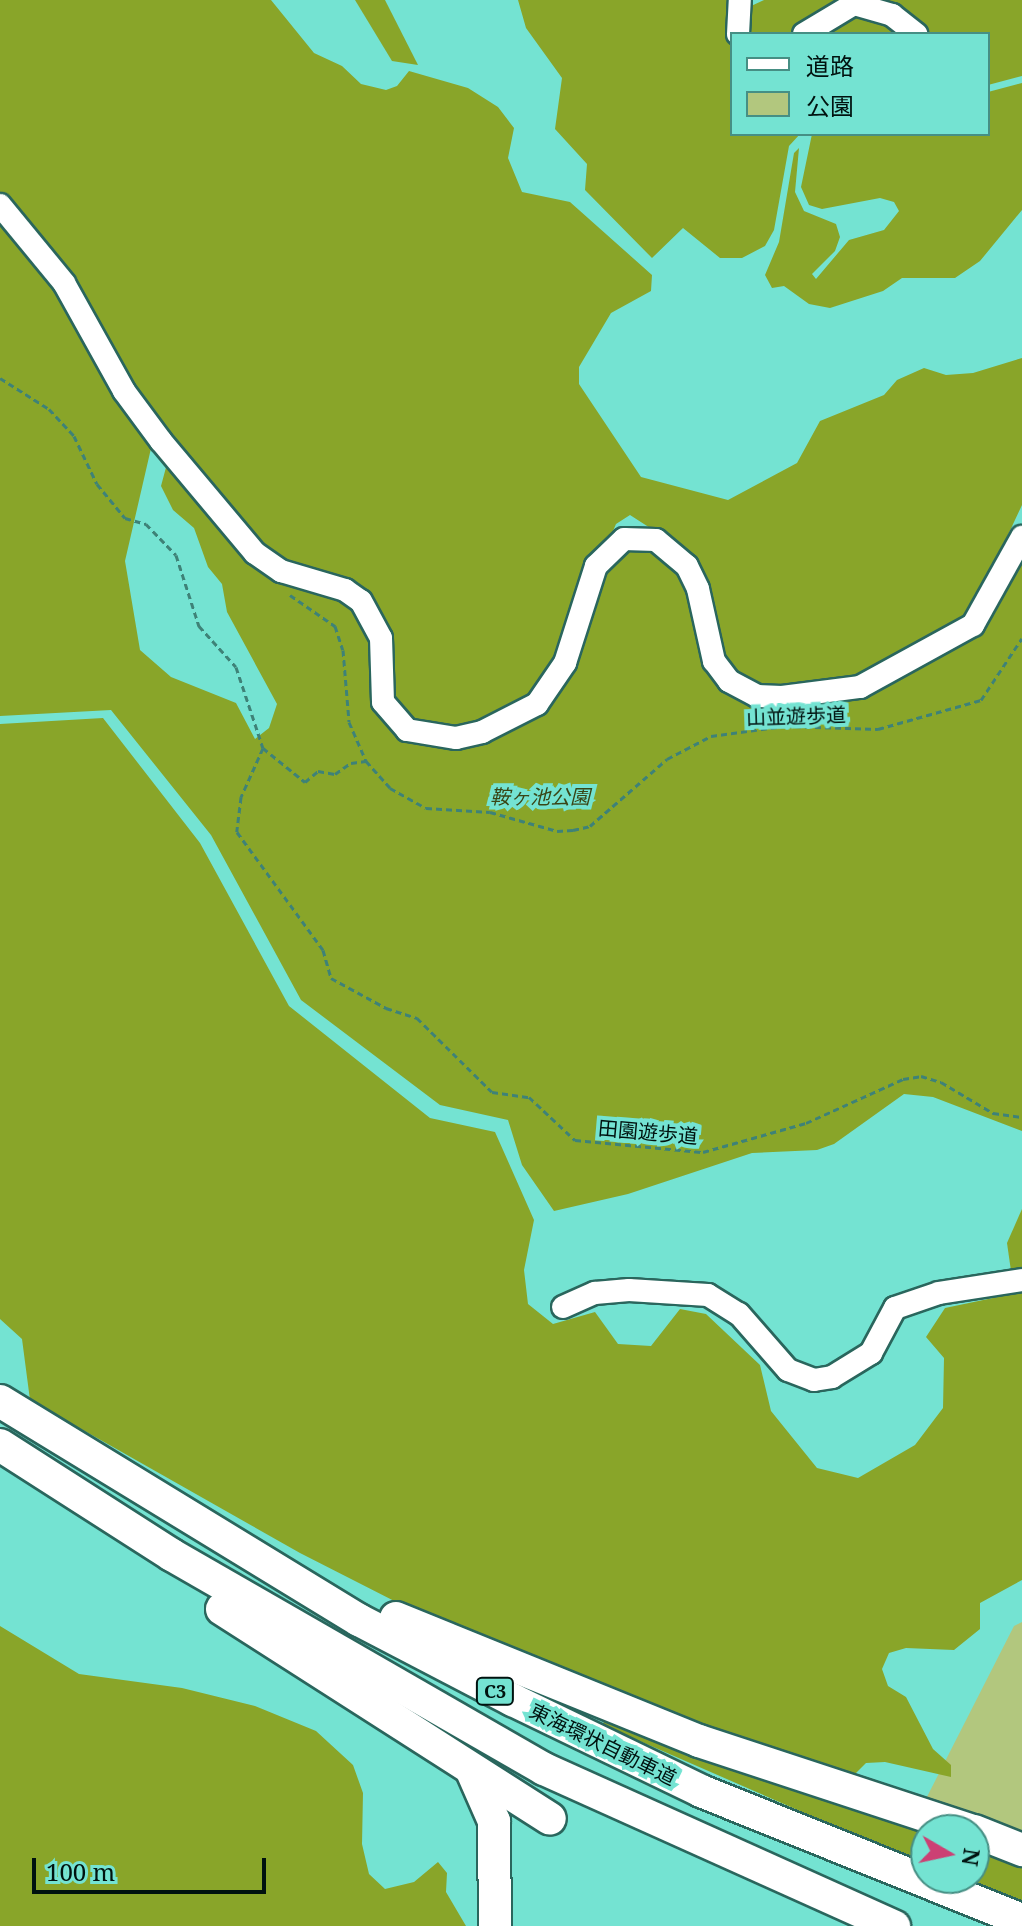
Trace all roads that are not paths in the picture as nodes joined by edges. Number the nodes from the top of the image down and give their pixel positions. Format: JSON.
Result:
{"nodes":[{"id":1,"x":740,"y":0,"type":"edge"},
{"id":2,"x":738,"y":32,"type":"edge"},
{"id":3,"x":807,"y":32,"type":"edge"},
{"id":4,"x":913,"y":32,"type":"edge"},
{"id":5,"x":0,"y":205,"type":"edge"},
{"id":6,"x":1022,"y":537,"type":"edge"},
{"id":7,"x":1022,"y":1280,"type":"edge"},
{"id":8,"x":563,"y":1307,"type":"dead end"},
{"id":9,"x":0,"y":1401,"type":"edge"},
{"id":10,"x":0,"y":1446,"type":"edge"},
{"id":11,"x":193,"y":1518,"type":"junction"},
{"id":12,"x":472,"y":1771,"type":"junction"},
{"id":13,"x":920,"y":1814,"type":"edge"},
{"id":14,"x":550,"y":1819,"type":"dead end"},
{"id":15,"x":990,"y":1838,"type":"edge"},
{"id":16,"x":1022,"y":1850,"type":"edge"},
{"id":17,"x":1022,"y":1920,"type":"edge"},
{"id":18,"x":495,"y":1926,"type":"edge"},
{"id":19,"x":894,"y":1926,"type":"edge"}],
"edges":[{"from":1,"to":2,"type":"street"},
{"from":3,"to":4,"type":"street"},
{"from":5,"to":6,"type":"street"},
{"from":7,"to":8,"type":"street"},
{"from":9,"to":11,"type":"highway","name":"東海環状自動車道","number":"C3"},
{"from":10,"to":12,"type":"highway"},
{"from":10,"to":19,"type":"highway","number":"C3"},
{"from":11,"to":13,"type":"highway"},
{"from":11,"to":17,"type":"highway","name":"東海環状自動車道","number":"C3"},
{"from":12,"to":14,"type":"highway"},
{"from":12,"to":18,"type":"highway"},
{"from":15,"to":16,"type":"highway"}]}
